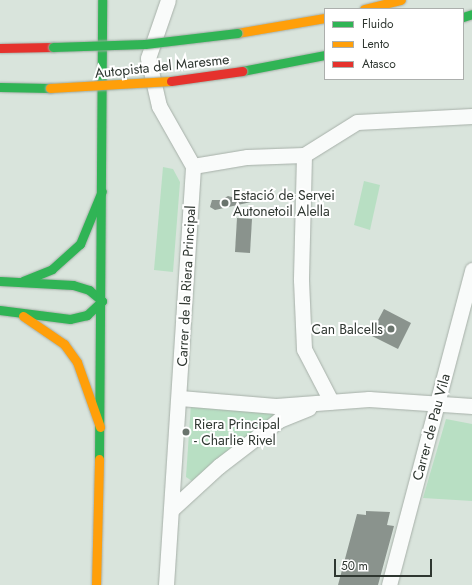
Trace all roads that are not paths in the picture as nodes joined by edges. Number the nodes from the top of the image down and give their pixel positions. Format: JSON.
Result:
{"nodes":[{"id":1,"x":102,"y":0,"type":"edge"},
{"id":2,"x":168,"y":0,"type":"edge"},
{"id":3,"x":401,"y":0,"type":"edge"},
{"id":4,"x":368,"y":8,"type":"edge"},
{"id":5,"x":324,"y":18,"type":"edge"},
{"id":6,"x":0,"y":48,"type":"edge"},
{"id":7,"x":324,"y":55,"type":"edge"},
{"id":8,"x":0,"y":87,"type":"edge"},
{"id":9,"x":472,"y":116,"type":"edge"},
{"id":10,"x":304,"y":155,"type":"junction"},
{"id":11,"x":193,"y":166,"type":"junction"},
{"id":12,"x":102,"y":191,"type":"junction"},
{"id":13,"x":472,"y":270,"type":"edge"},
{"id":14,"x":0,"y":281,"type":"edge"},
{"id":15,"x":20,"y":283,"type":"junction"},
{"id":16,"x":102,"y":301,"type":"junction"},
{"id":17,"x":0,"y":310,"type":"edge"},
{"id":18,"x":15,"y":312,"type":"junction"},
{"id":19,"x":180,"y":398,"type":"junction"},
{"id":20,"x":325,"y":402,"type":"junction"},
{"id":21,"x":437,"y":403,"type":"junction"},
{"id":22,"x":472,"y":406,"type":"edge"},
{"id":23,"x":278,"y":413,"type":"junction"},
{"id":24,"x":100,"y":427,"type":"junction"},
{"id":25,"x":172,"y":509,"type":"junction"},
{"id":26,"x":96,"y":585,"type":"edge"},
{"id":27,"x":166,"y":585,"type":"edge"},
{"id":28,"x":389,"y":585,"type":"edge"}],
"edges":[{"from":1,"to":12,"type":"main road"},
{"from":2,"to":11,"type":"street"},
{"from":3,"to":4,"type":"main road"},
{"from":5,"to":6,"type":"main road","name":"Autopista del Maresme","bridge":true},
{"from":7,"to":8,"type":"main road","name":"Autopista del Maresme","bridge":true},
{"from":9,"to":10,"type":"street"},
{"from":10,"to":11,"type":"street"},
{"from":10,"to":20,"type":"street"},
{"from":11,"to":19,"type":"street","name":"Carrer de la Riera Principal"},
{"from":12,"to":15,"type":"main road"},
{"from":12,"to":16,"type":"main road"},
{"from":13,"to":21,"type":"street","name":"Carrer de Pau Vila"},
{"from":14,"to":15,"type":"main road"},
{"from":15,"to":16,"type":"main road"},
{"from":16,"to":18,"type":"main road"},
{"from":16,"to":24,"type":"main road"},
{"from":17,"to":18,"type":"main road"},
{"from":18,"to":24,"type":"main road"},
{"from":19,"to":23,"type":"street"},
{"from":19,"to":25,"type":"street","name":"Carrer de la Riera Principal"},
{"from":20,"to":21,"type":"street"},
{"from":20,"to":23,"type":"street"},
{"from":21,"to":22,"type":"street"},
{"from":21,"to":28,"type":"street","name":"Carrer de Pau Vila"},
{"from":23,"to":25,"type":"street"},
{"from":24,"to":26,"type":"main road"},
{"from":25,"to":27,"type":"street","name":"Carrer de la Riera Principal"}]}
